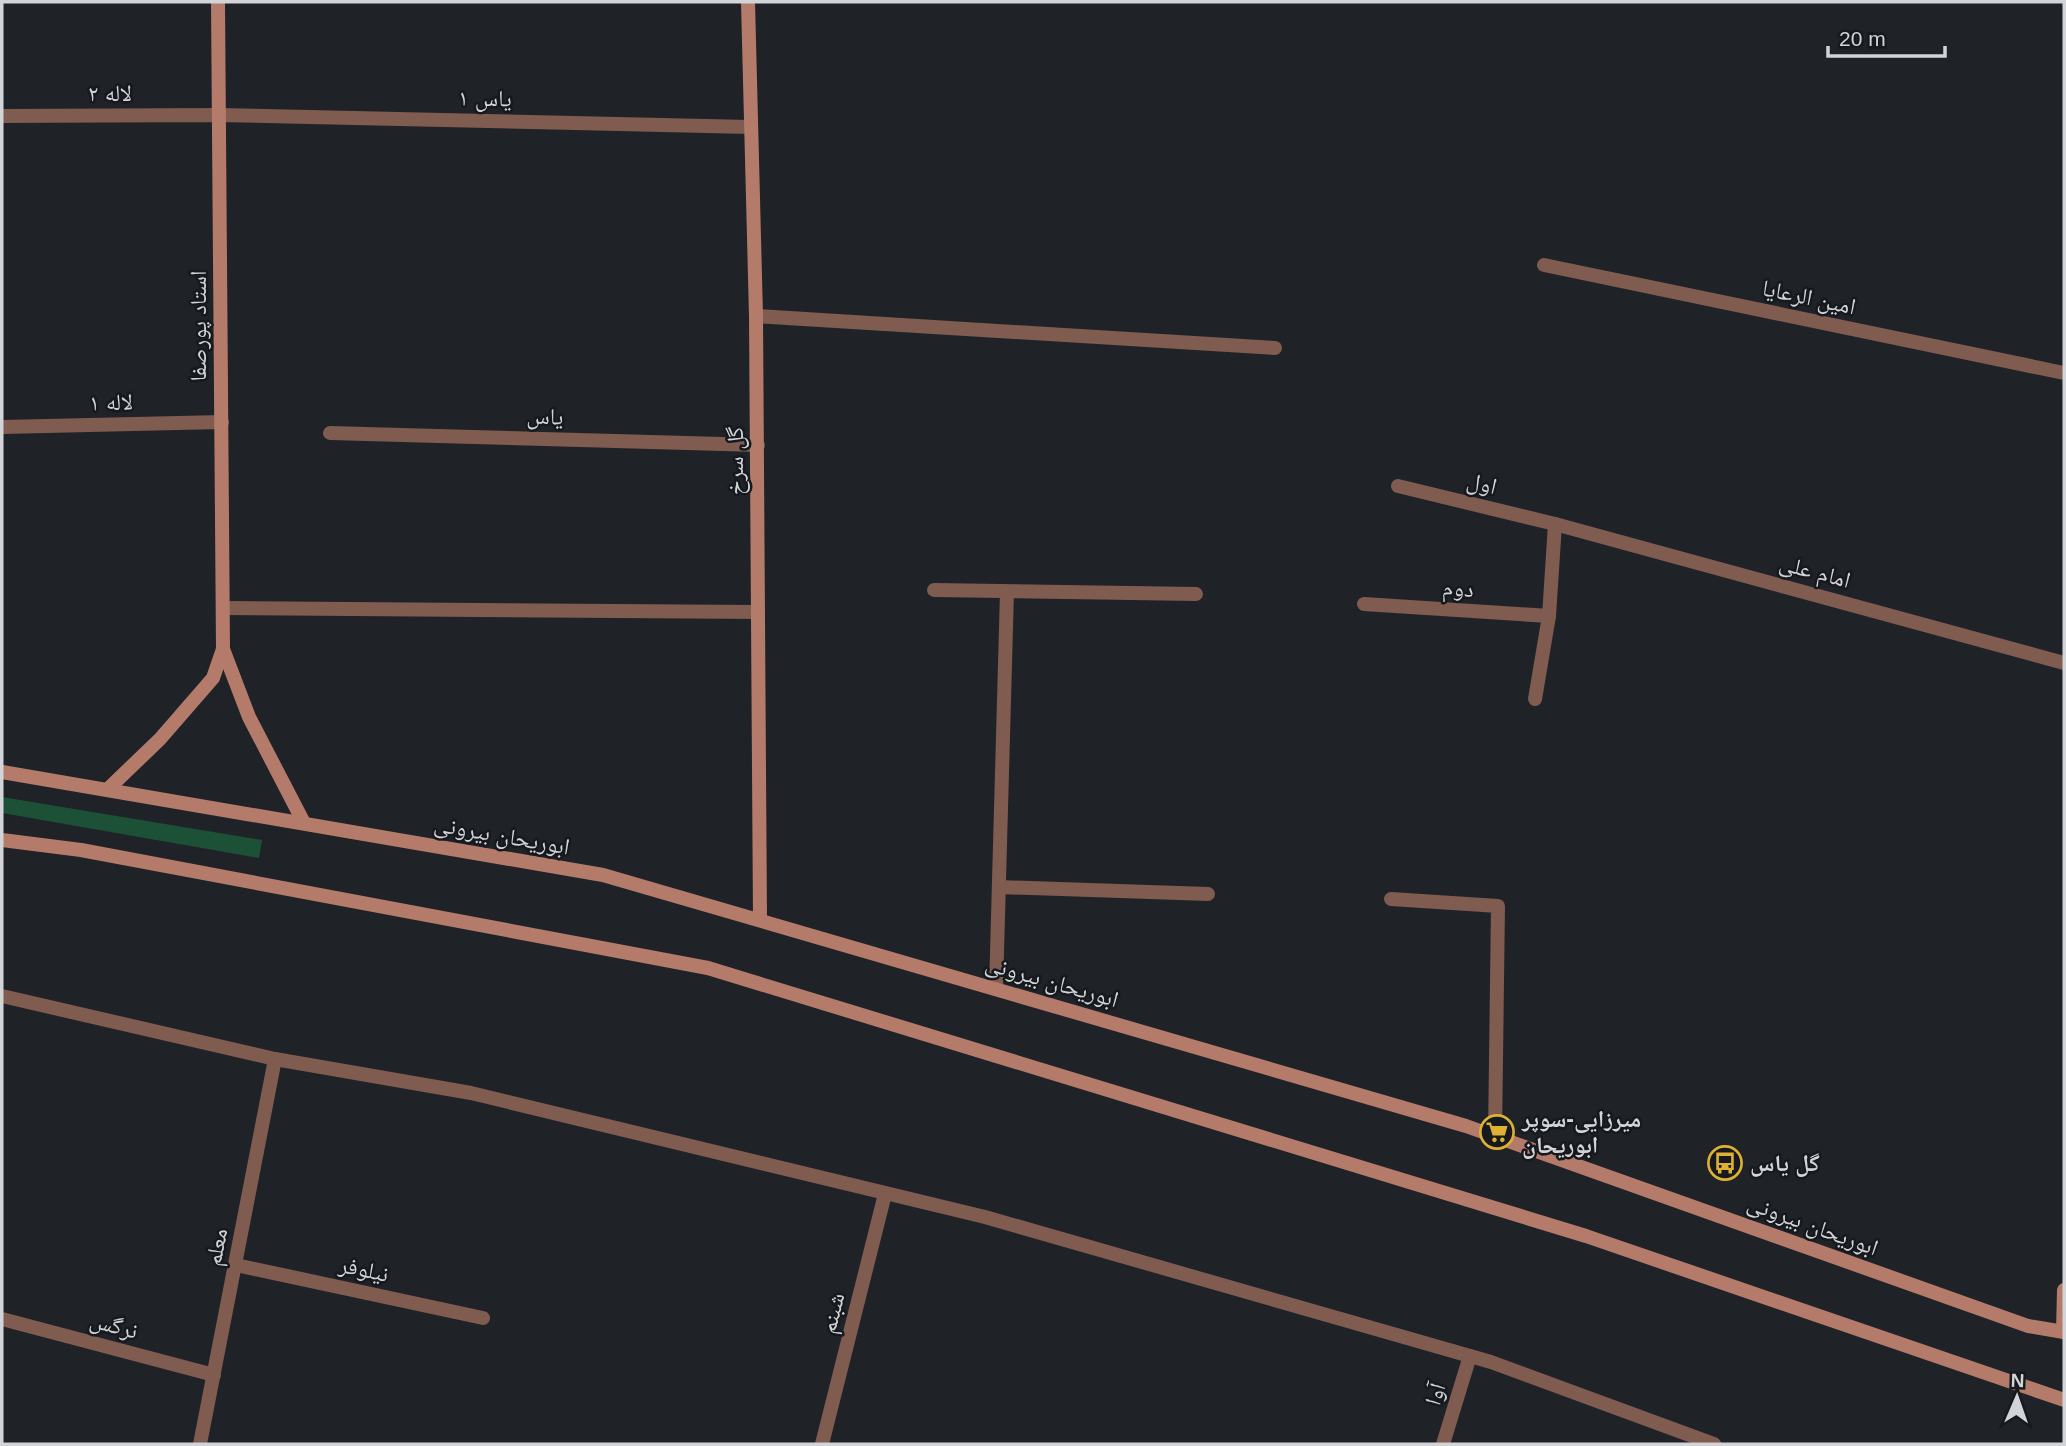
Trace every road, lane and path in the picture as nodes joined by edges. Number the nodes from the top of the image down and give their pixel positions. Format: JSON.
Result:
{"nodes":[{"id":1,"x":218,"y":2,"type":"edge"},
{"id":2,"x":748,"y":2,"type":"edge"},
{"id":3,"x":2,"y":116,"type":"edge"},
{"id":4,"x":219,"y":116,"type":"junction"},
{"id":5,"x":750,"y":127,"type":"junction"},
{"id":6,"x":1544,"y":265,"type":"dead end"},
{"id":7,"x":756,"y":316,"type":"junction"},
{"id":8,"x":1275,"y":348,"type":"dead end"},
{"id":9,"x":2064,"y":373,"type":"edge"},
{"id":10,"x":222,"y":422,"type":"junction"},
{"id":11,"x":2,"y":427,"type":"edge"},
{"id":12,"x":330,"y":433,"type":"dead end"},
{"id":13,"x":758,"y":445,"type":"junction"},
{"id":14,"x":1398,"y":486,"type":"dead end"},
{"id":15,"x":1555,"y":524,"type":"junction"},
{"id":16,"x":934,"y":590,"type":"dead end"},
{"id":17,"x":1007,"y":592,"type":"junction"},
{"id":18,"x":1196,"y":594,"type":"dead end"},
{"id":19,"x":1364,"y":604,"type":"dead end"},
{"id":20,"x":224,"y":608,"type":"junction"},
{"id":21,"x":758,"y":612,"type":"junction"},
{"id":22,"x":1549,"y":616,"type":"junction"},
{"id":23,"x":223,"y":649,"type":"junction"},
{"id":24,"x":2064,"y":663,"type":"edge"},
{"id":25,"x":1535,"y":699,"type":"dead end"},
{"id":26,"x":2,"y":772,"type":"edge"},
{"id":27,"x":108,"y":789,"type":"junction"},
{"id":28,"x":304,"y":823,"type":"junction"},
{"id":29,"x":2,"y":840,"type":"edge"},
{"id":30,"x":999,"y":887,"type":"junction"},
{"id":31,"x":1208,"y":894,"type":"dead end"},
{"id":32,"x":1391,"y":899,"type":"dead end"},
{"id":33,"x":760,"y":920,"type":"junction"},
{"id":34,"x":996,"y":989,"type":"junction"},
{"id":35,"x":2,"y":996,"type":"edge"},
{"id":36,"x":275,"y":1059,"type":"junction"},
{"id":37,"x":1495,"y":1136,"type":"junction"},
{"id":38,"x":885,"y":1194,"type":"junction"},
{"id":39,"x":236,"y":1265,"type":"junction"},
{"id":40,"x":2064,"y":1290,"type":"edge"},
{"id":41,"x":483,"y":1318,"type":"dead end"},
{"id":42,"x":2,"y":1319,"type":"edge"},
{"id":43,"x":2064,"y":1332,"type":"edge"},
{"id":44,"x":1470,"y":1356,"type":"junction"},
{"id":45,"x":214,"y":1375,"type":"junction"},
{"id":46,"x":2064,"y":1400,"type":"edge"},
{"id":47,"x":200,"y":1444,"type":"edge"},
{"id":48,"x":822,"y":1444,"type":"edge"},
{"id":49,"x":1443,"y":1444,"type":"edge"},
{"id":50,"x":1714,"y":1444,"type":"edge"}],
"edges":[{"from":1,"to":4,"type":"main road","name":"استاد پورصفا"},
{"from":2,"to":5,"type":"main road","name":"گل سرخ"},
{"from":3,"to":4,"type":"street","name":"لاله ۲"},
{"from":4,"to":5,"type":"street","name":"یاس ۱"},
{"from":4,"to":10,"type":"main road","name":"استاد پورصفا"},
{"from":5,"to":7,"type":"main road","name":"گل سرخ"},
{"from":6,"to":9,"type":"street","name":"امین الرعایا"},
{"from":7,"to":8,"type":"street"},
{"from":7,"to":13,"type":"main road","name":"گل سرخ"},
{"from":10,"to":11,"type":"street","name":"لاله ۱"},
{"from":10,"to":20,"type":"main road","name":"استاد پورصفا"},
{"from":12,"to":13,"type":"street","name":"یاس"},
{"from":13,"to":21,"type":"main road","name":"گل سرخ"},
{"from":14,"to":15,"type":"street","name":"اول"},
{"from":15,"to":22,"type":"street"},
{"from":15,"to":24,"type":"street","name":"امام علی"},
{"from":16,"to":17,"type":"street"},
{"from":17,"to":18,"type":"street"},
{"from":17,"to":30,"type":"street"},
{"from":19,"to":22,"type":"street","name":"دوم"},
{"from":20,"to":21,"type":"street"},
{"from":20,"to":23,"type":"main road","name":"استاد پورصفا"},
{"from":21,"to":33,"type":"main road","name":"گل سرخ"},
{"from":22,"to":25,"type":"street"},
{"from":23,"to":27,"type":"main road"},
{"from":23,"to":28,"type":"main road"},
{"from":26,"to":27,"type":"main road","name":"ابوریحان بیرونی"},
{"from":27,"to":28,"type":"main road","name":"ابوریحان بیرونی"},
{"from":28,"to":33,"type":"main road","name":"ابوریحان بیرونی"},
{"from":29,"to":46,"type":"main road"},
{"from":30,"to":31,"type":"street"},
{"from":30,"to":34,"type":"street"},
{"from":32,"to":37,"type":"street"},
{"from":33,"to":34,"type":"main road","name":"ابوریحان بیرونی"},
{"from":34,"to":37,"type":"main road","name":"ابوریحان بیرونی"},
{"from":35,"to":36,"type":"street"},
{"from":36,"to":38,"type":"street"},
{"from":36,"to":39,"type":"street","name":"معلم"},
{"from":37,"to":43,"type":"main road","name":"ابوریحان بیرونی"},
{"from":38,"to":44,"type":"street"},
{"from":38,"to":48,"type":"street","name":"شبنم"},
{"from":39,"to":41,"type":"street","name":"نیلوفر"},
{"from":39,"to":45,"type":"street","name":"معلم"},
{"from":40,"to":43,"type":"main road"},
{"from":42,"to":45,"type":"street","name":"نرگس"},
{"from":44,"to":49,"type":"street","name":"آوا"},
{"from":44,"to":50,"type":"street"},
{"from":45,"to":47,"type":"street","name":"معلم"}]}
